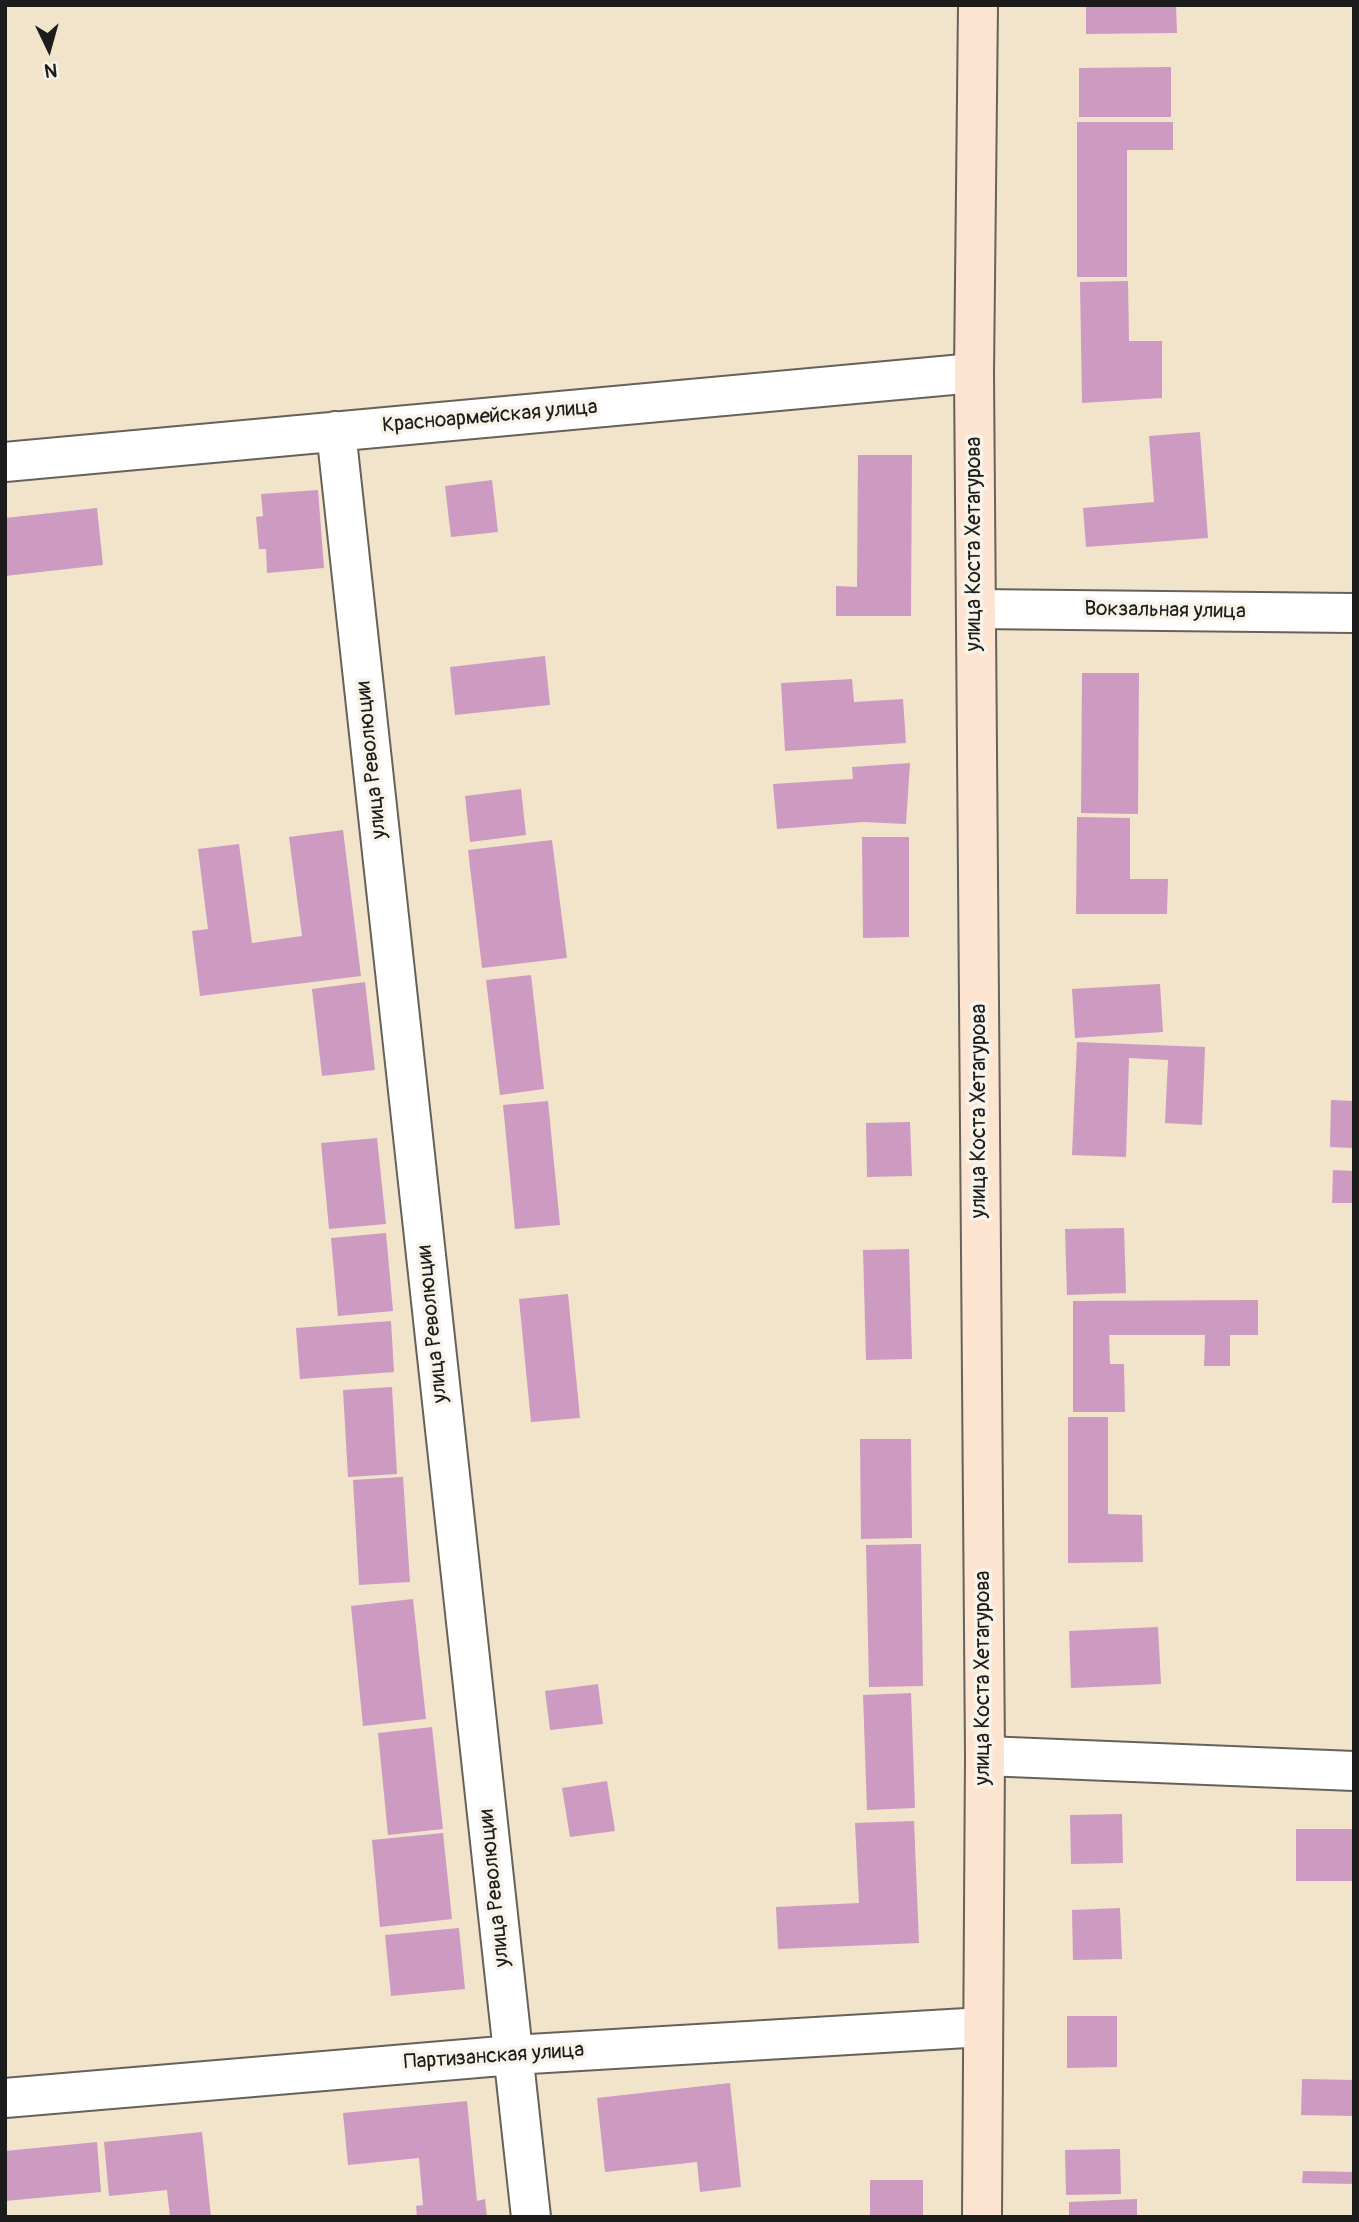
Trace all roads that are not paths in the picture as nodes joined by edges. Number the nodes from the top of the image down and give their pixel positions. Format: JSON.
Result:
{"nodes":[{"id":1,"x":978,"y":5,"type":"edge"},
{"id":2,"x":974,"y":373,"type":"junction"},
{"id":3,"x":336,"y":431,"type":"junction"},
{"id":4,"x":5,"y":461,"type":"edge"},
{"id":5,"x":976,"y":609,"type":"junction"},
{"id":6,"x":1354,"y":613,"type":"edge"},
{"id":7,"x":985,"y":1756,"type":"junction"},
{"id":8,"x":1354,"y":1771,"type":"edge"},
{"id":9,"x":983,"y":2027,"type":"junction"},
{"id":10,"x":513,"y":2055,"type":"junction"},
{"id":11,"x":5,"y":2098,"type":"edge"},
{"id":12,"x":531,"y":2217,"type":"edge"},
{"id":13,"x":982,"y":2217,"type":"edge"}],
"edges":[{"from":1,"to":2,"type":"main road","name":"улица Коста Хетагурова"},
{"from":2,"to":3,"type":"street","name":"Красноармейская улица"},
{"from":2,"to":5,"type":"main road","name":"улица Коста Хетагурова"},
{"from":3,"to":4,"type":"street","name":"Красноармейская улица"},
{"from":3,"to":10,"type":"street","name":"улица Революции"},
{"from":5,"to":6,"type":"street","name":"Вокзальная улица"},
{"from":5,"to":7,"type":"main road","name":"улица Коста Хетагурова"},
{"from":7,"to":8,"type":"street"},
{"from":7,"to":9,"type":"main road","name":"улица Коста Хетагурова"},
{"from":9,"to":10,"type":"street","name":"Партизанская улица"},
{"from":9,"to":13,"type":"main road","name":"улица Коста Хетагурова"},
{"from":10,"to":11,"type":"street","name":"Партизанская улица"},
{"from":10,"to":12,"type":"street","name":"улица Революции"}]}
